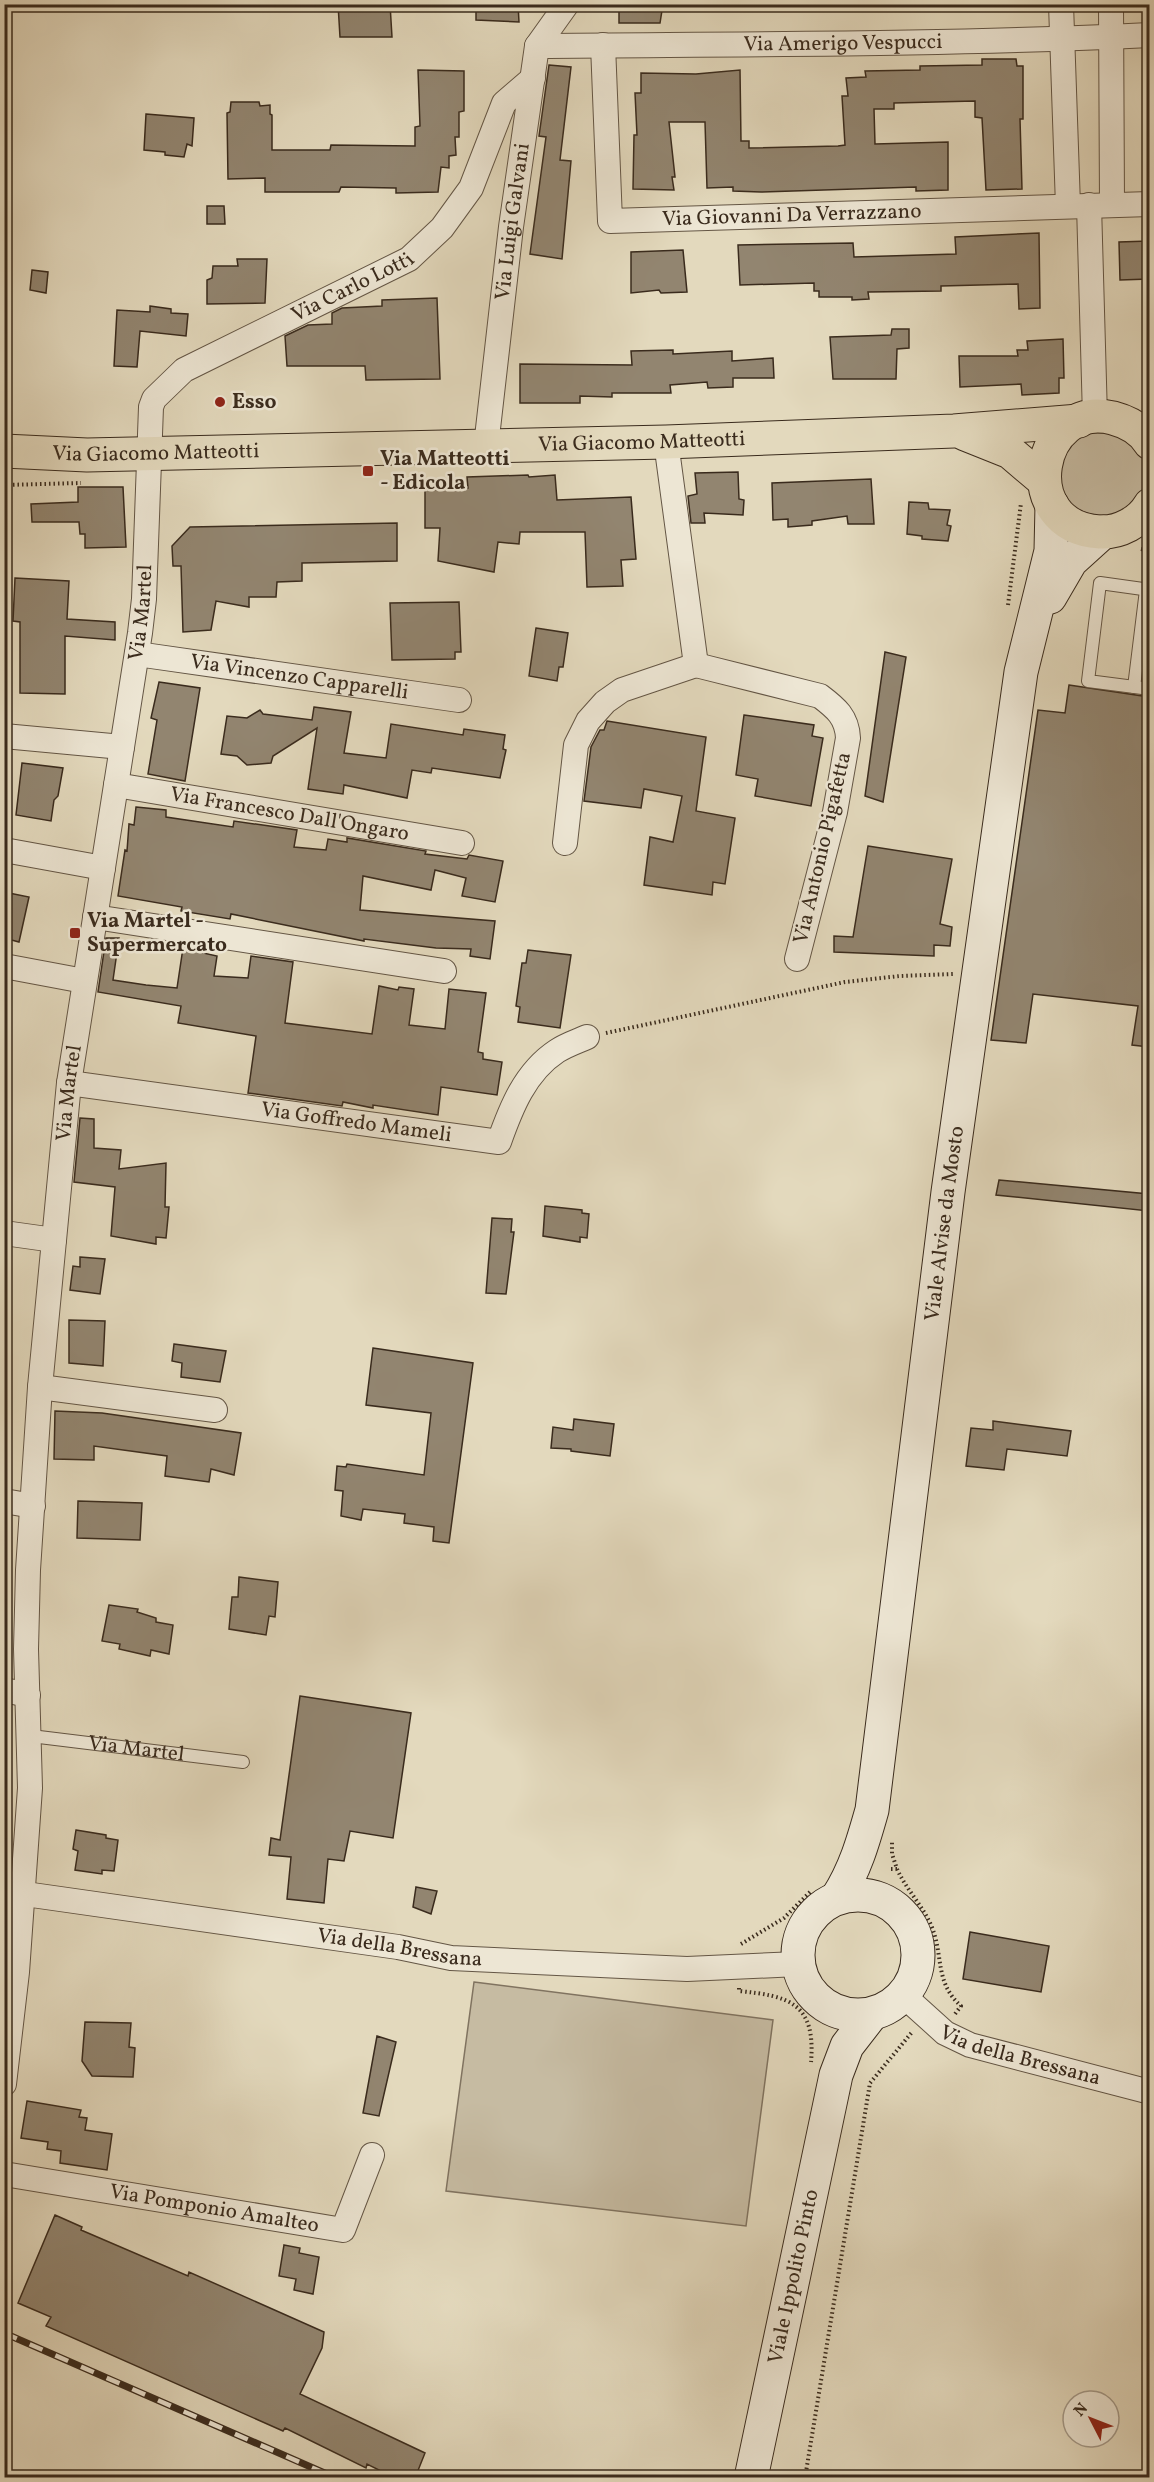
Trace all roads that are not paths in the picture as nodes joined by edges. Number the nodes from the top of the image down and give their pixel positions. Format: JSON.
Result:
{"nodes":[{"id":1,"x":567,"y":4,"type":"edge"},
{"id":2,"x":1060,"y":4,"type":"edge"},
{"id":3,"x":1111,"y":4,"type":"edge"},
{"id":4,"x":1149,"y":35,"type":"edge"},
{"id":5,"x":1111,"y":37,"type":"junction"},
{"id":6,"x":1063,"y":40,"type":"junction"},
{"id":7,"x":603,"y":45,"type":"junction"},
{"id":8,"x":537,"y":46,"type":"junction"},
{"id":9,"x":533,"y":78,"type":"junction"},
{"id":10,"x":1149,"y":204,"type":"edge"},
{"id":11,"x":1090,"y":205,"type":"junction"},
{"id":12,"x":1087,"y":419,"type":"junction"},
{"id":13,"x":954,"y":431,"type":"junction"},
{"id":14,"x":1144,"y":434,"type":"edge"},
{"id":15,"x":666,"y":442,"type":"junction"},
{"id":16,"x":486,"y":446,"type":"junction"},
{"id":17,"x":4,"y":451,"type":"edge"},
{"id":18,"x":149,"y":454,"type":"junction"},
{"id":19,"x":1038,"y":494,"type":"junction"},
{"id":20,"x":1129,"y":524,"type":"edge"},
{"id":21,"x":1148,"y":590,"type":"edge"},
{"id":22,"x":1030,"y":639,"type":"junction"},
{"id":23,"x":138,"y":654,"type":"junction"},
{"id":24,"x":696,"y":665,"type":"junction"},
{"id":25,"x":1134,"y":687,"type":"junction"},
{"id":26,"x":1149,"y":689,"type":"edge"},
{"id":27,"x":459,"y":700,"type":"dead end"},
{"id":28,"x":4,"y":736,"type":"edge"},
{"id":29,"x":122,"y":747,"type":"junction"},
{"id":30,"x":116,"y":785,"type":"junction"},
{"id":31,"x":462,"y":843,"type":"dead end"},
{"id":32,"x":565,"y":843,"type":"dead end"},
{"id":33,"x":4,"y":850,"type":"edge"},
{"id":34,"x":103,"y":868,"type":"junction"},
{"id":35,"x":95,"y":917,"type":"junction"},
{"id":36,"x":797,"y":959,"type":"dead end"},
{"id":37,"x":4,"y":966,"type":"edge"},
{"id":38,"x":444,"y":971,"type":"dead end"},
{"id":39,"x":84,"y":981,"type":"junction"},
{"id":40,"x":588,"y":1037,"type":"road end"},
{"id":41,"x":69,"y":1083,"type":"junction"},
{"id":42,"x":4,"y":1233,"type":"edge"},
{"id":43,"x":54,"y":1240,"type":"junction"},
{"id":44,"x":40,"y":1388,"type":"junction"},
{"id":45,"x":216,"y":1410,"type":"dead end"},
{"id":46,"x":4,"y":1501,"type":"edge"},
{"id":47,"x":33,"y":1506,"type":"junction"},
{"id":48,"x":4,"y":1690,"type":"edge"},
{"id":49,"x":28,"y":1695,"type":"junction"},
{"id":50,"x":30,"y":1736,"type":"junction"},
{"id":51,"x":243,"y":1762,"type":"dead end"},
{"id":52,"x":872,"y":1810,"type":"junction"},
{"id":53,"x":13,"y":1892,"type":"edge"},
{"id":54,"x":826,"y":1893,"type":"junction"},
{"id":55,"x":888,"y":1904,"type":"junction"},
{"id":56,"x":798,"y":1964,"type":"junction"},
{"id":57,"x":915,"y":2006,"type":"junction"},
{"id":58,"x":826,"y":2007,"type":"junction"},
{"id":59,"x":871,"y":2015,"type":"junction"},
{"id":60,"x":823,"y":2071,"type":"junction"},
{"id":61,"x":4,"y":2084,"type":"edge"},
{"id":62,"x":1149,"y":2092,"type":"edge"},
{"id":63,"x":372,"y":2155,"type":"dead end"},
{"id":64,"x":4,"y":2174,"type":"edge"},
{"id":65,"x":751,"y":2478,"type":"edge"}],
"edges":[{"from":1,"to":8,"type":"street","name":"Via Luigi Galvani"},
{"from":2,"to":6,"type":"street"},
{"from":3,"to":5,"type":"street"},
{"from":4,"to":5,"type":"street","name":"Via Amerigo Vespucci"},
{"from":5,"to":6,"type":"street","name":"Via Amerigo Vespucci"},
{"from":5,"to":11,"type":"street"},
{"from":6,"to":7,"type":"street","name":"Via Amerigo Vespucci"},
{"from":6,"to":11,"type":"street"},
{"from":7,"to":8,"type":"street","name":"Via Amerigo Vespucci"},
{"from":7,"to":11,"type":"street","name":"Via Giovanni Da Verrazzano"},
{"from":8,"to":9,"type":"street","name":"Via Luigi Galvani"},
{"from":9,"to":16,"type":"street","name":"Via Luigi Galvani"},
{"from":9,"to":18,"type":"street","name":"Via Carlo Lotti"},
{"from":10,"to":11,"type":"street","name":"Via Giovanni Da Verrazzano"},
{"from":11,"to":12,"type":"street"},
{"from":12,"to":13,"type":"main road","name":"Via Giacomo Matteotti"},
{"from":12,"to":14,"type":"main road","name":"Via Giacomo Matteotti"},
{"from":12,"to":19,"type":"main road"},
{"from":13,"to":15,"type":"main road","name":"Via Giacomo Matteotti"},
{"from":13,"to":19,"type":"main road","name":"Via Giacomo Matteotti"},
{"from":15,"to":16,"type":"main road","name":"Via Giacomo Matteotti"},
{"from":15,"to":24,"type":"street"},
{"from":16,"to":18,"type":"main road","name":"Via Giacomo Matteotti"},
{"from":17,"to":18,"type":"main road","name":"Via Giacomo Matteotti"},
{"from":18,"to":23,"type":"street","name":"Via Martel"},
{"from":19,"to":20,"type":"main road","name":"Via Giacomo Matteotti"},
{"from":19,"to":22,"type":"main road","name":"Viale Alvise da Mosto"},
{"from":20,"to":22,"type":"main road","name":"Viale Alvise da Mosto"},
{"from":21,"to":25,"type":"lane"},
{"from":21,"to":25,"type":"lane"},
{"from":22,"to":52,"type":"main road","name":"Viale Alvise da Mosto"},
{"from":23,"to":27,"type":"street","name":"Via Vincenzo Capparelli"},
{"from":23,"to":29,"type":"street","name":"Via Martel"},
{"from":24,"to":32,"type":"street"},
{"from":24,"to":36,"type":"street","name":"Via Antonio Pigafetta"},
{"from":25,"to":26,"type":"lane"},
{"from":28,"to":29,"type":"street"},
{"from":29,"to":30,"type":"street","name":"Via Martel"},
{"from":30,"to":31,"type":"street","name":"Via Francesco Dall'Ongaro"},
{"from":30,"to":34,"type":"street","name":"Via Martel"},
{"from":33,"to":34,"type":"street"},
{"from":34,"to":35,"type":"street","name":"Via Martel"},
{"from":35,"to":38,"type":"street"},
{"from":35,"to":39,"type":"street","name":"Via Martel"},
{"from":37,"to":39,"type":"street"},
{"from":39,"to":41,"type":"street","name":"Via Martel"},
{"from":40,"to":41,"type":"street","name":"Via Goffredo Mameli"},
{"from":41,"to":43,"type":"street","name":"Via Martel"},
{"from":42,"to":43,"type":"street"},
{"from":43,"to":44,"type":"street","name":"Via Martel"},
{"from":44,"to":45,"type":"street"},
{"from":44,"to":47,"type":"street","name":"Via Martel"},
{"from":46,"to":47,"type":"street"},
{"from":47,"to":49,"type":"street","name":"Via Martel"},
{"from":48,"to":49,"type":"street"},
{"from":49,"to":50,"type":"street","name":"Via Martel"},
{"from":50,"to":51,"type":"lane","name":"Via Martel"},
{"from":50,"to":53,"type":"street","name":"Via Martel"},
{"from":52,"to":54,"type":"main road","name":"Viale Alvise da Mosto"},
{"from":52,"to":55,"type":"main road","name":"Viale Alvise da Mosto"},
{"from":53,"to":56,"type":"street","name":"Via della Bressana"},
{"from":53,"to":61,"type":"street","name":"Via Martel"},
{"from":54,"to":55,"type":"main road"},
{"from":54,"to":56,"type":"main road"},
{"from":55,"to":57,"type":"main road"},
{"from":56,"to":58,"type":"main road"},
{"from":57,"to":59,"type":"main road"},
{"from":57,"to":62,"type":"street","name":"Via della Bressana"},
{"from":58,"to":59,"type":"main road"},
{"from":58,"to":60,"type":"main road","name":"Viale Ippolito Pinto"},
{"from":59,"to":60,"type":"main road","name":"Viale Ippolito Pinto"},
{"from":60,"to":65,"type":"main road","name":"Viale Ippolito Pinto"},
{"from":63,"to":64,"type":"street","name":"Via Pomponio Amalteo"}]}
